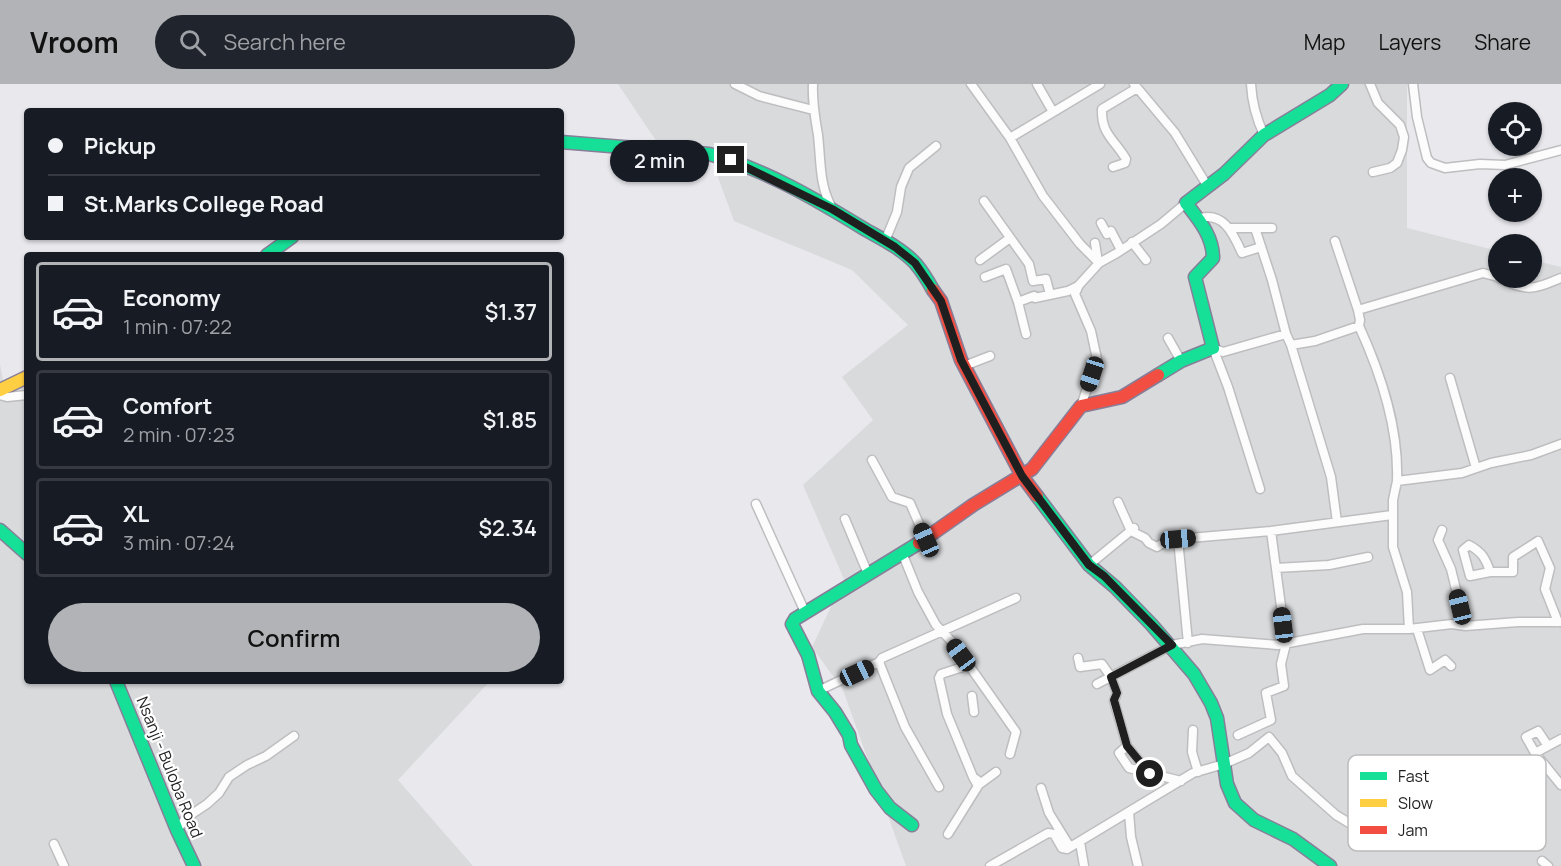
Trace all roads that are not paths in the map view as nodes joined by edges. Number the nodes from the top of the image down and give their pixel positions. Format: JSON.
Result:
{"nodes":[{"id":1,"x":735,"y":84,"type":"edge"},
{"id":2,"x":813,"y":84,"type":"edge"},
{"id":3,"x":971,"y":84,"type":"edge"},
{"id":4,"x":1037,"y":84,"type":"edge"},
{"id":5,"x":1100,"y":84,"type":"edge"},
{"id":6,"x":1251,"y":84,"type":"edge"},
{"id":7,"x":1342,"y":84,"type":"edge"},
{"id":8,"x":1370,"y":84,"type":"edge"},
{"id":9,"x":1413,"y":84,"type":"edge"},
{"id":10,"x":1136,"y":86,"type":"edge"},
{"id":11,"x":813,"y":110,"type":"junction"},
{"id":12,"x":1053,"y":112,"type":"junction"},
{"id":13,"x":1264,"y":135,"type":"junction"},
{"id":14,"x":1010,"y":138,"type":"junction"},
{"id":15,"x":564,"y":142,"type":"edge"},
{"id":16,"x":936,"y":146,"type":"dead end"},
{"id":17,"x":1561,"y":150,"type":"edge"},
{"id":18,"x":1113,"y":167,"type":"dead end"},
{"id":19,"x":1373,"y":172,"type":"dead end"},
{"id":20,"x":1208,"y":187,"type":"junction"},
{"id":21,"x":984,"y":201,"type":"dead end"},
{"id":22,"x":1186,"y":203,"type":"junction"},
{"id":23,"x":832,"y":209,"type":"junction"},
{"id":24,"x":1197,"y":219,"type":"junction"},
{"id":25,"x":1101,"y":223,"type":"dead end"},
{"id":26,"x":1231,"y":228,"type":"junction"},
{"id":27,"x":1255,"y":228,"type":"junction"},
{"id":28,"x":1272,"y":228,"type":"dead end"},
{"id":29,"x":1010,"y":238,"type":"junction"},
{"id":30,"x":287,"y":240,"type":"edge"},
{"id":31,"x":885,"y":241,"type":"junction"},
{"id":32,"x":1335,"y":241,"type":"dead end"},
{"id":33,"x":1132,"y":242,"type":"junction"},
{"id":34,"x":1095,"y":243,"type":"dead end"},
{"id":35,"x":1261,"y":247,"type":"junction"},
{"id":36,"x":1121,"y":250,"type":"junction"},
{"id":37,"x":271,"y":252,"type":"edge"},
{"id":38,"x":980,"y":260,"type":"dead end"},
{"id":39,"x":1146,"y":260,"type":"dead end"},
{"id":40,"x":1099,"y":263,"type":"junction"},
{"id":41,"x":1488,"y":274,"type":"edge"},
{"id":42,"x":985,"y":277,"type":"dead end"},
{"id":43,"x":1561,"y":278,"type":"edge"},
{"id":44,"x":1078,"y":286,"type":"junction"},
{"id":45,"x":1542,"y":286,"type":"edge"},
{"id":46,"x":1050,"y":294,"type":"junction"},
{"id":47,"x":1018,"y":302,"type":"junction"},
{"id":48,"x":1358,"y":310,"type":"junction"},
{"id":49,"x":1359,"y":326,"type":"junction"},
{"id":50,"x":1026,"y":334,"type":"dead end"},
{"id":51,"x":1286,"y":334,"type":"junction"},
{"id":52,"x":1168,"y":338,"type":"dead end"},
{"id":53,"x":1291,"y":345,"type":"junction"},
{"id":54,"x":1214,"y":348,"type":"junction"},
{"id":55,"x":990,"y":356,"type":"dead end"},
{"id":56,"x":1181,"y":361,"type":"junction"},
{"id":57,"x":964,"y":366,"type":"junction"},
{"id":58,"x":1450,"y":378,"type":"dead end"},
{"id":59,"x":24,"y":379,"type":"edge"},
{"id":60,"x":0,"y":393,"type":"edge"},
{"id":61,"x":24,"y":395,"type":"edge"},
{"id":62,"x":1081,"y":406,"type":"junction"},
{"id":63,"x":1561,"y":444,"type":"edge"},
{"id":64,"x":872,"y":460,"type":"dead end"},
{"id":65,"x":1476,"y":468,"type":"junction"},
{"id":66,"x":1022,"y":476,"type":"junction"},
{"id":67,"x":1397,"y":481,"type":"junction"},
{"id":68,"x":1260,"y":489,"type":"dead end"},
{"id":69,"x":1118,"y":502,"type":"dead end"},
{"id":70,"x":756,"y":504,"type":"dead end"},
{"id":71,"x":1392,"y":515,"type":"junction"},
{"id":72,"x":845,"y":519,"type":"dead end"},
{"id":73,"x":1336,"y":522,"type":"junction"},
{"id":74,"x":1132,"y":529,"type":"junction"},
{"id":75,"x":1442,"y":530,"type":"dead end"},
{"id":76,"x":1271,"y":531,"type":"junction"},
{"id":77,"x":2,"y":534,"type":"edge"},
{"id":78,"x":1178,"y":539,"type":"junction"},
{"id":79,"x":926,"y":540,"type":"junction"},
{"id":80,"x":24,"y":552,"type":"edge"},
{"id":81,"x":903,"y":555,"type":"junction"},
{"id":82,"x":1368,"y":557,"type":"dead end"},
{"id":83,"x":1089,"y":565,"type":"junction"},
{"id":84,"x":1276,"y":568,"type":"junction"},
{"id":85,"x":1490,"y":572,"type":"dead end"},
{"id":86,"x":868,"y":574,"type":"junction"},
{"id":87,"x":1016,"y":598,"type":"dead end"},
{"id":88,"x":805,"y":612,"type":"junction"},
{"id":89,"x":1559,"y":622,"type":"edge"},
{"id":90,"x":1465,"y":626,"type":"junction"},
{"id":91,"x":1413,"y":629,"type":"junction"},
{"id":92,"x":943,"y":631,"type":"junction"},
{"id":93,"x":1188,"y":643,"type":"junction"},
{"id":94,"x":1286,"y":644,"type":"junction"},
{"id":95,"x":1172,"y":645,"type":"junction"},
{"id":96,"x":1078,"y":658,"type":"dead end"},
{"id":97,"x":879,"y":662,"type":"junction"},
{"id":98,"x":969,"y":665,"type":"junction"},
{"id":99,"x":1450,"y":666,"type":"dead end"},
{"id":100,"x":1111,"y":677,"type":"junction"},
{"id":101,"x":117,"y":684,"type":"edge"},
{"id":102,"x":1097,"y":684,"type":"dead end"},
{"id":103,"x":818,"y":691,"type":"junction"},
{"id":104,"x":972,"y":696,"type":"dead end"},
{"id":105,"x":974,"y":712,"type":"dead end"},
{"id":106,"x":1193,"y":730,"type":"dead end"},
{"id":107,"x":1238,"y":735,"type":"dead end"},
{"id":108,"x":294,"y":736,"type":"dead end"},
{"id":109,"x":1561,"y":739,"type":"edge"},
{"id":110,"x":1548,"y":746,"type":"junction"},
{"id":111,"x":1535,"y":753,"type":"joint"},
{"id":112,"x":1010,"y":754,"type":"dead end"},
{"id":113,"x":1224,"y":764,"type":"junction"},
{"id":114,"x":1546,"y":767,"type":"edge"},
{"id":115,"x":996,"y":772,"type":"dead end"},
{"id":116,"x":1198,"y":772,"type":"junction"},
{"id":117,"x":974,"y":777,"type":"junction"},
{"id":118,"x":1181,"y":781,"type":"junction"},
{"id":119,"x":1561,"y":785,"type":"edge"},
{"id":120,"x":939,"y":787,"type":"dead end"},
{"id":121,"x":1041,"y":788,"type":"dead end"},
{"id":122,"x":1129,"y":812,"type":"junction"},
{"id":123,"x":1348,"y":822,"type":"edge"},
{"id":124,"x":912,"y":825,"type":"dead end"},
{"id":125,"x":177,"y":830,"type":"junction"},
{"id":126,"x":948,"y":834,"type":"dead end"},
{"id":127,"x":1080,"y":842,"type":"junction"},
{"id":128,"x":54,"y":844,"type":"dead end"},
{"id":129,"x":1070,"y":847,"type":"junction"},
{"id":130,"x":64,"y":866,"type":"edge"},
{"id":131,"x":194,"y":866,"type":"edge"},
{"id":132,"x":990,"y":866,"type":"edge"},
{"id":133,"x":1084,"y":866,"type":"edge"},
{"id":134,"x":1138,"y":866,"type":"edge"},
{"id":135,"x":1330,"y":866,"type":"edge"}],
"edges":[{"from":1,"to":11,"type":"street"},
{"from":2,"to":11,"type":"street"},
{"from":3,"to":14,"type":"street"},
{"from":4,"to":12,"type":"street"},
{"from":5,"to":12,"type":"street"},
{"from":6,"to":13,"type":"street"},
{"from":7,"to":13,"type":"main road"},
{"from":8,"to":19,"type":"street"},
{"from":9,"to":17,"type":"street"},
{"from":10,"to":18,"type":"street"},
{"from":10,"to":20,"type":"street"},
{"from":11,"to":23,"type":"street"},
{"from":12,"to":14,"type":"street"},
{"from":13,"to":20,"type":"main road"},
{"from":14,"to":40,"type":"street"},
{"from":15,"to":23,"type":"main road"},
{"from":16,"to":31,"type":"street"},
{"from":20,"to":22,"type":"main road"},
{"from":21,"to":29,"type":"street"},
{"from":22,"to":24,"type":"main road"},
{"from":22,"to":33,"type":"street"},
{"from":23,"to":31,"type":"main road"},
{"from":24,"to":26,"type":"street"},
{"from":24,"to":54,"type":"main road"},
{"from":25,"to":36,"type":"street"},
{"from":26,"to":27,"type":"street"},
{"from":26,"to":35,"type":"street"},
{"from":27,"to":28,"type":"street"},
{"from":27,"to":35,"type":"street"},
{"from":29,"to":38,"type":"street"},
{"from":29,"to":46,"type":"street"},
{"from":30,"to":37,"type":"main road"},
{"from":31,"to":57,"type":"main road"},
{"from":32,"to":48,"type":"street"},
{"from":33,"to":36,"type":"street"},
{"from":33,"to":39,"type":"street"},
{"from":34,"to":40,"type":"street"},
{"from":35,"to":51,"type":"street"},
{"from":36,"to":40,"type":"street"},
{"from":40,"to":44,"type":"street"},
{"from":41,"to":48,"type":"street"},
{"from":42,"to":47,"type":"street"},
{"from":43,"to":45,"type":"street"},
{"from":44,"to":46,"type":"street"},
{"from":44,"to":62,"type":"street"},
{"from":46,"to":47,"type":"street"},
{"from":47,"to":50,"type":"street"},
{"from":48,"to":49,"type":"street"},
{"from":49,"to":53,"type":"street"},
{"from":49,"to":67,"type":"street"},
{"from":51,"to":53,"type":"street"},
{"from":51,"to":54,"type":"street"},
{"from":52,"to":56,"type":"street"},
{"from":53,"to":73,"type":"street"},
{"from":54,"to":56,"type":"main road"},
{"from":54,"to":68,"type":"street"},
{"from":55,"to":57,"type":"street"},
{"from":56,"to":62,"type":"main road"},
{"from":57,"to":66,"type":"main road"},
{"from":58,"to":65,"type":"street"},
{"from":59,"to":60,"type":"main road"},
{"from":60,"to":61,"type":"street"},
{"from":62,"to":66,"type":"main road"},
{"from":63,"to":65,"type":"street"},
{"from":64,"to":79,"type":"street"},
{"from":65,"to":67,"type":"street"},
{"from":66,"to":79,"type":"main road"},
{"from":66,"to":83,"type":"main road"},
{"from":67,"to":71,"type":"street"},
{"from":69,"to":74,"type":"street"},
{"from":70,"to":88,"type":"street"},
{"from":71,"to":73,"type":"street"},
{"from":71,"to":91,"type":"street"},
{"from":72,"to":86,"type":"street"},
{"from":73,"to":76,"type":"street"},
{"from":74,"to":78,"type":"street"},
{"from":74,"to":83,"type":"street"},
{"from":75,"to":90,"type":"street"},
{"from":76,"to":78,"type":"street"},
{"from":76,"to":84,"type":"street"},
{"from":77,"to":80,"type":"main road"},
{"from":78,"to":93,"type":"street"},
{"from":79,"to":81,"type":"main road"},
{"from":81,"to":86,"type":"main road"},
{"from":81,"to":92,"type":"street"},
{"from":82,"to":84,"type":"street"},
{"from":83,"to":95,"type":"main road"},
{"from":84,"to":94,"type":"street"},
{"from":85,"to":89,"type":"street"},
{"from":86,"to":88,"type":"main road"},
{"from":87,"to":92,"type":"street"},
{"from":88,"to":103,"type":"main road"},
{"from":89,"to":90,"type":"street"},
{"from":90,"to":91,"type":"street"},
{"from":91,"to":94,"type":"street"},
{"from":91,"to":99,"type":"street"},
{"from":92,"to":97,"type":"street"},
{"from":92,"to":98,"type":"street"},
{"from":93,"to":94,"type":"street"},
{"from":93,"to":95,"type":"street"},
{"from":94,"to":107,"type":"street"},
{"from":95,"to":100,"type":"street"},
{"from":95,"to":113,"type":"main road"},
{"from":96,"to":100,"type":"street"},
{"from":97,"to":103,"type":"street"},
{"from":97,"to":120,"type":"street"},
{"from":98,"to":112,"type":"street"},
{"from":98,"to":117,"type":"street"},
{"from":100,"to":102,"type":"street"},
{"from":100,"to":118,"type":"street"},
{"from":101,"to":125,"type":"main road","name":"Nsanji - Buloba Road"},
{"from":103,"to":124,"type":"main road"},
{"from":104,"to":105,"type":"street"},
{"from":106,"to":116,"type":"street"},
{"from":108,"to":125,"type":"street"},
{"from":109,"to":110,"type":"street"},
{"from":110,"to":111,"type":"street"},
{"from":110,"to":111,"type":"street"},
{"from":113,"to":116,"type":"street"},
{"from":113,"to":123,"type":"street"},
{"from":113,"to":135,"type":"main road"},
{"from":114,"to":119,"type":"street"},
{"from":115,"to":117,"type":"street"},
{"from":116,"to":118,"type":"street"},
{"from":117,"to":126,"type":"street"},
{"from":118,"to":122,"type":"street"},
{"from":121,"to":129,"type":"street"},
{"from":122,"to":127,"type":"street"},
{"from":122,"to":134,"type":"street"},
{"from":125,"to":131,"type":"main road","name":"Nsanji - Buloba Road"},
{"from":127,"to":129,"type":"street"},
{"from":127,"to":133,"type":"street"},
{"from":128,"to":130,"type":"street"},
{"from":129,"to":132,"type":"street"}]}
